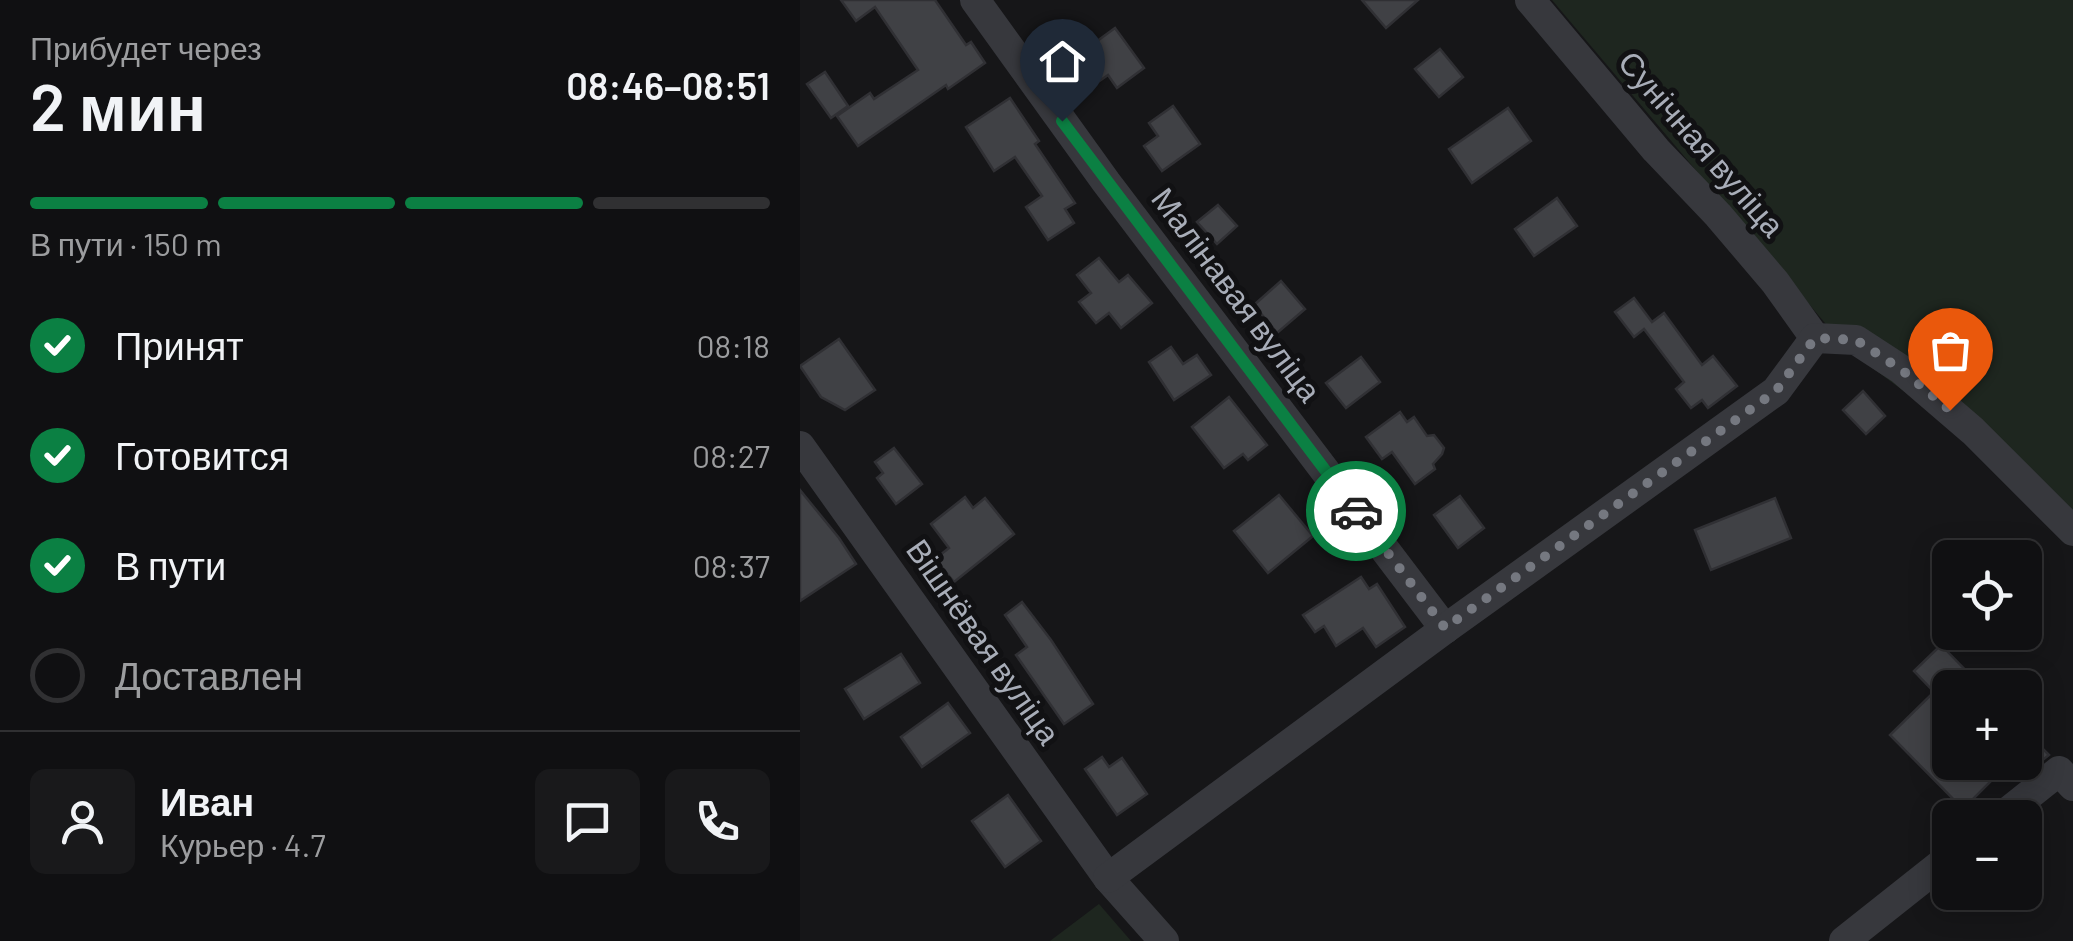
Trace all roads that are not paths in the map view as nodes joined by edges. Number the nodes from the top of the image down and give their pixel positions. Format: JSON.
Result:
{"nodes":[{"id":1,"x":975,"y":0,"type":"edge"},
{"id":2,"x":1530,"y":0,"type":"edge"},
{"id":3,"x":1815,"y":338,"type":"junction"},
{"id":4,"x":800,"y":446,"type":"edge"},
{"id":5,"x":2073,"y":531,"type":"edge"},
{"id":6,"x":1445,"y":628,"type":"junction"},
{"id":7,"x":2073,"y":786,"type":"edge"},
{"id":8,"x":2023,"y":800,"type":"edge"},
{"id":9,"x":1932,"y":871,"type":"edge"},
{"id":10,"x":1108,"y":878,"type":"junction"},
{"id":11,"x":1164,"y":941,"type":"edge"},
{"id":12,"x":1844,"y":941,"type":"edge"}],
"edges":[{"from":1,"to":6,"type":"street","name":"Малінавая вуліца"},
{"from":2,"to":3,"type":"street","name":"Сунічная вуліца"},
{"from":3,"to":5,"type":"street"},
{"from":3,"to":6,"type":"street"},
{"from":4,"to":10,"type":"street","name":"Вішнёвая вуліца"},
{"from":6,"to":10,"type":"street"},
{"from":7,"to":8,"type":"street"},
{"from":9,"to":12,"type":"street"},
{"from":10,"to":11,"type":"street","name":"Вішнёвая вуліца"}]}
